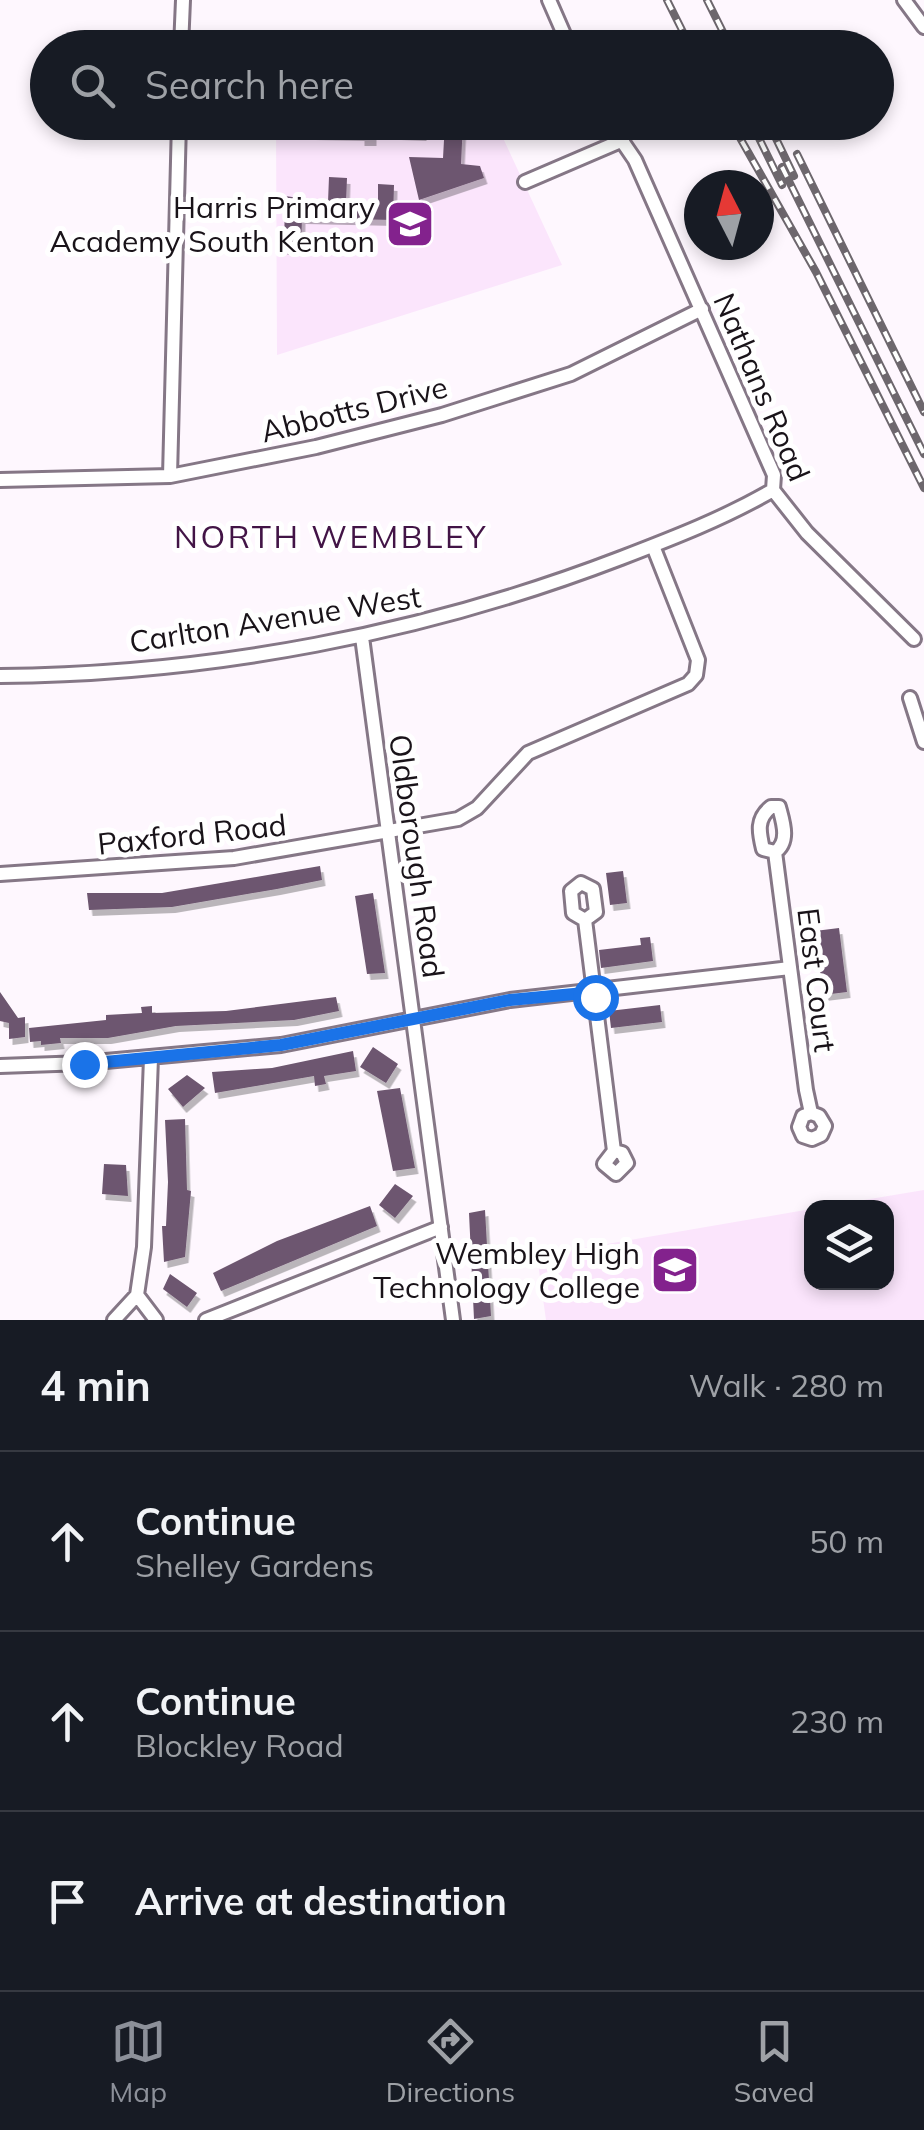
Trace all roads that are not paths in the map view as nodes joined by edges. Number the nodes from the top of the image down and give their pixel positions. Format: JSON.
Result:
{"nodes":[{"id":1,"x":183,"y":0,"type":"edge"},
{"id":2,"x":550,"y":0,"type":"edge"},
{"id":3,"x":904,"y":0,"type":"edge"},
{"id":4,"x":924,"y":27,"type":"edge"},
{"id":5,"x":182,"y":30,"type":"edge"},
{"id":6,"x":562,"y":30,"type":"edge"},
{"id":7,"x":179,"y":140,"type":"edge"},
{"id":8,"x":623,"y":140,"type":"joint"},
{"id":9,"x":525,"y":182,"type":"dead end"},
{"id":10,"x":702,"y":309,"type":"junction"},
{"id":11,"x":170,"y":476,"type":"junction"},
{"id":12,"x":0,"y":480,"type":"edge"},
{"id":13,"x":773,"y":490,"type":"junction"},
{"id":14,"x":653,"y":546,"type":"junction"},
{"id":15,"x":362,"y":637,"type":"junction"},
{"id":16,"x":914,"y":640,"type":"dead end"},
{"id":17,"x":0,"y":676,"type":"edge"},
{"id":18,"x":910,"y":698,"type":"dead end"},
{"id":19,"x":924,"y":742,"type":"edge"},
{"id":20,"x":389,"y":833,"type":"junction"},
{"id":21,"x":775,"y":852,"type":"dead end"},
{"id":22,"x":0,"y":874,"type":"edge"},
{"id":23,"x":586,"y":920,"type":"dead end"},
{"id":24,"x":790,"y":968,"type":"junction"},
{"id":25,"x":595,"y":992,"type":"junction"},
{"id":26,"x":414,"y":1022,"type":"junction"},
{"id":27,"x":151,"y":1058,"type":"junction"},
{"id":28,"x":0,"y":1066,"type":"edge"},
{"id":29,"x":811,"y":1113,"type":"dead end"},
{"id":30,"x":614,"y":1151,"type":"dead end"},
{"id":31,"x":440,"y":1227,"type":"junction"},
{"id":32,"x":138,"y":1295,"type":"junction"},
{"id":33,"x":114,"y":1320,"type":"edge"},
{"id":34,"x":156,"y":1320,"type":"edge"},
{"id":35,"x":206,"y":1320,"type":"edge"},
{"id":36,"x":452,"y":1320,"type":"edge"}],
"edges":[{"from":1,"to":5,"type":"street"},
{"from":2,"to":6,"type":"street"},
{"from":3,"to":4,"type":"street"},
{"from":7,"to":11,"type":"street"},
{"from":8,"to":9,"type":"street"},
{"from":8,"to":10,"type":"street","name":"Nathans Road"},
{"from":10,"to":11,"type":"street","name":"Abbotts Drive"},
{"from":10,"to":13,"type":"street","name":"Nathans Road"},
{"from":11,"to":12,"type":"street","name":"Abbotts Drive"},
{"from":13,"to":14,"type":"street","name":"Carlton Avenue West"},
{"from":13,"to":16,"type":"street","name":"Nathans Road"},
{"from":14,"to":15,"type":"street","name":"Carlton Avenue West"},
{"from":14,"to":20,"type":"street","name":"Paxford Road"},
{"from":15,"to":17,"type":"street","name":"Carlton Avenue West"},
{"from":15,"to":20,"type":"street","name":"Oldborough Road"},
{"from":18,"to":19,"type":"street"},
{"from":20,"to":22,"type":"street","name":"Paxford Road"},
{"from":20,"to":26,"type":"street","name":"Oldborough Road"},
{"from":21,"to":24,"type":"street","name":"East Court"},
{"from":23,"to":25,"type":"street"},
{"from":24,"to":25,"type":"street"},
{"from":24,"to":29,"type":"street","name":"East Court"},
{"from":25,"to":26,"type":"street"},
{"from":25,"to":30,"type":"street"},
{"from":26,"to":27,"type":"street"},
{"from":26,"to":31,"type":"street","name":"Oldborough Road"},
{"from":27,"to":28,"type":"street"},
{"from":27,"to":32,"type":"street"},
{"from":31,"to":35,"type":"street"},
{"from":31,"to":36,"type":"street","name":"Oldborough Road"},
{"from":32,"to":33,"type":"street"},
{"from":32,"to":34,"type":"street"}]}
